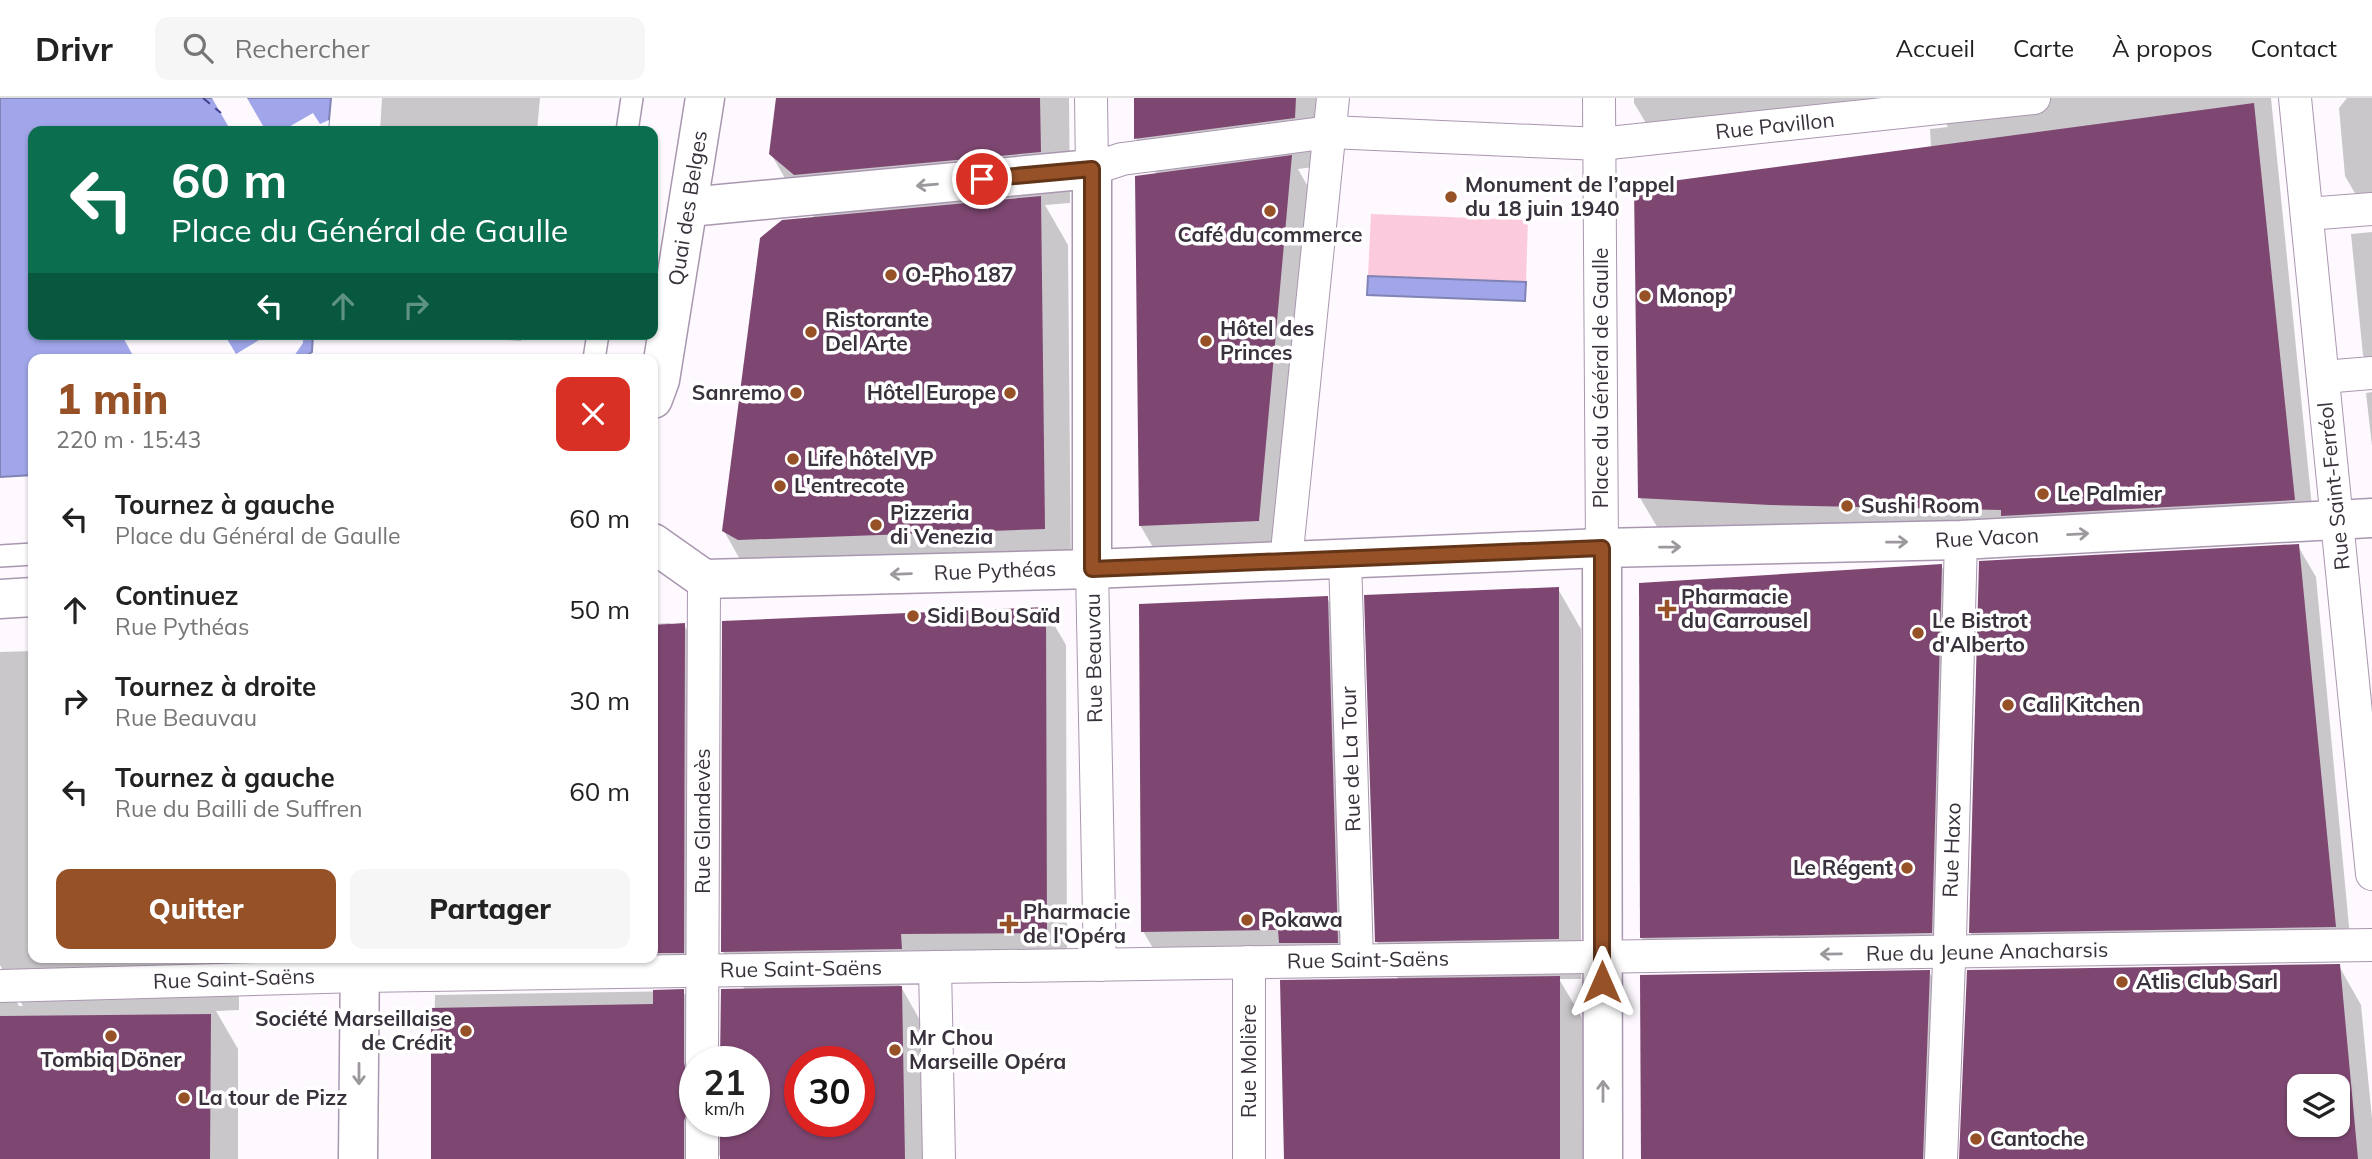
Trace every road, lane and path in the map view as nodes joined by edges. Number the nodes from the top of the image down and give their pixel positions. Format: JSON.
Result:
{"nodes":[{"id":1,"x":632,"y":98,"type":"edge"},
{"id":2,"x":705,"y":98,"type":"edge"},
{"id":3,"x":1091,"y":98,"type":"edge"},
{"id":4,"x":1333,"y":98,"type":"edge"},
{"id":5,"x":1599,"y":98,"type":"edge"},
{"id":6,"x":2034,"y":98,"type":"edge"},
{"id":7,"x":2295,"y":98,"type":"edge"},
{"id":8,"x":627,"y":126,"type":"edge"},
{"id":9,"x":1330,"y":132,"type":"junction"},
{"id":10,"x":1600,"y":144,"type":"junction"},
{"id":11,"x":1092,"y":169,"type":"junction"},
{"id":12,"x":689,"y":207,"type":"junction"},
{"id":13,"x":2372,"y":209,"type":"edge"},
{"id":14,"x":2307,"y":214,"type":"junction"},
{"id":15,"x":2372,"y":373,"type":"edge"},
{"id":16,"x":2323,"y":377,"type":"junction"},
{"id":17,"x":658,"y":386,"type":"edge"},
{"id":18,"x":2354,"y":519,"type":"edge"},
{"id":19,"x":1961,"y":540,"type":"junction"},
{"id":20,"x":658,"y":547,"type":"edge"},
{"id":21,"x":1602,"y":548,"type":"junction"},
{"id":22,"x":28,"y":554,"type":"edge"},
{"id":23,"x":0,"y":556,"type":"edge"},
{"id":24,"x":1345,"y":558,"type":"junction"},
{"id":25,"x":1286,"y":561,"type":"junction"},
{"id":26,"x":1092,"y":569,"type":"junction"},
{"id":27,"x":704,"y":579,"type":"junction"},
{"id":28,"x":28,"y":597,"type":"edge"},
{"id":29,"x":0,"y":599,"type":"edge"},
{"id":30,"x":2372,"y":874,"type":"edge"},
{"id":31,"x":2372,"y":945,"type":"edge"},
{"id":32,"x":1949,"y":953,"type":"junction"},
{"id":33,"x":1602,"y":956,"type":"junction"},
{"id":34,"x":1357,"y":960,"type":"junction"},
{"id":35,"x":1249,"y":962,"type":"junction"},
{"id":36,"x":1100,"y":965,"type":"junction"},
{"id":37,"x":360,"y":967,"type":"edge"},
{"id":38,"x":935,"y":967,"type":"junction"},
{"id":39,"x":702,"y":971,"type":"junction"},
{"id":40,"x":0,"y":986,"type":"edge"},
{"id":41,"x":702,"y":1046,"type":"edge"},
{"id":42,"x":702,"y":1137,"type":"edge"},
{"id":43,"x":358,"y":1159,"type":"edge"},
{"id":44,"x":702,"y":1159,"type":"edge"},
{"id":45,"x":939,"y":1159,"type":"edge"},
{"id":46,"x":1249,"y":1159,"type":"edge"},
{"id":47,"x":1603,"y":1159,"type":"edge"},
{"id":48,"x":1941,"y":1159,"type":"edge"}],
"edges":[{"from":1,"to":8,"type":"lane"},
{"from":2,"to":12,"type":"street","name":"Quai des Belges"},
{"from":3,"to":11,"type":"street","name":"Rue Beauvau"},
{"from":4,"to":9,"type":"street"},
{"from":5,"to":10,"type":"street","name":"Place du Général de Gaulle"},
{"from":6,"to":10,"type":"street","name":"Rue Pavillon"},
{"from":7,"to":14,"type":"street","name":"Rue Saint-Ferréol"},
{"from":9,"to":10,"type":"street"},
{"from":9,"to":11,"type":"street"},
{"from":9,"to":25,"type":"street"},
{"from":10,"to":21,"type":"street","name":"Place du Général de Gaulle"},
{"from":11,"to":12,"type":"street","one_way":true},
{"from":11,"to":26,"type":"street","name":"Rue Beauvau"},
{"from":12,"to":17,"type":"street","name":"Quai des Belges"},
{"from":13,"to":14,"type":"street"},
{"from":14,"to":16,"type":"street","name":"Rue Saint-Ferréol"},
{"from":15,"to":16,"type":"street"},
{"from":16,"to":18,"type":"street","name":"Rue Saint-Ferréol"},
{"from":19,"to":18,"type":"street","name":"Rue Vacon","one_way":true},
{"from":18,"to":30,"type":"street","name":"Rue Saint-Ferréol"},
{"from":21,"to":19,"type":"street","name":"Rue Vacon","one_way":true},
{"from":19,"to":32,"type":"street","name":"Rue Haxo"},
{"from":20,"to":27,"type":"street"},
{"from":21,"to":24,"type":"street"},
{"from":21,"to":33,"type":"street"},
{"from":22,"to":23,"type":"lane"},
{"from":24,"to":25,"type":"street"},
{"from":24,"to":34,"type":"street","name":"Rue de La Tour"},
{"from":25,"to":26,"type":"street","name":"Rue Pythéas"},
{"from":26,"to":27,"type":"street","name":"Rue Pythéas","one_way":true},
{"from":26,"to":36,"type":"street","name":"Rue Beauvau"},
{"from":27,"to":39,"type":"street","name":"Rue Glandevès"},
{"from":28,"to":29,"type":"street"},
{"from":31,"to":32,"type":"street","name":"Rue du Jeune Anacharsis"},
{"from":32,"to":33,"type":"street","name":"Rue du Jeune Anacharsis","one_way":true},
{"from":32,"to":48,"type":"street","name":"Rue Haxo"},
{"from":33,"to":34,"type":"street","name":"Rue Saint-Saëns"},
{"from":47,"to":33,"type":"street","one_way":true},
{"from":34,"to":35,"type":"street","name":"Rue Saint-Saëns"},
{"from":35,"to":36,"type":"street","name":"Rue Saint-Saëns"},
{"from":35,"to":46,"type":"street","name":"Rue Molière"},
{"from":36,"to":38,"type":"street","name":"Rue Saint-Saëns"},
{"from":37,"to":39,"type":"street","name":"Rue Saint-Saëns"},
{"from":37,"to":40,"type":"street","name":"Rue Saint-Saëns"},
{"from":37,"to":43,"type":"street","one_way":true},
{"from":38,"to":39,"type":"street","name":"Rue Saint-Saëns"},
{"from":38,"to":45,"type":"street"},
{"from":39,"to":41,"type":"street","name":"Rue Glandevès"},
{"from":42,"to":44,"type":"street"}]}
